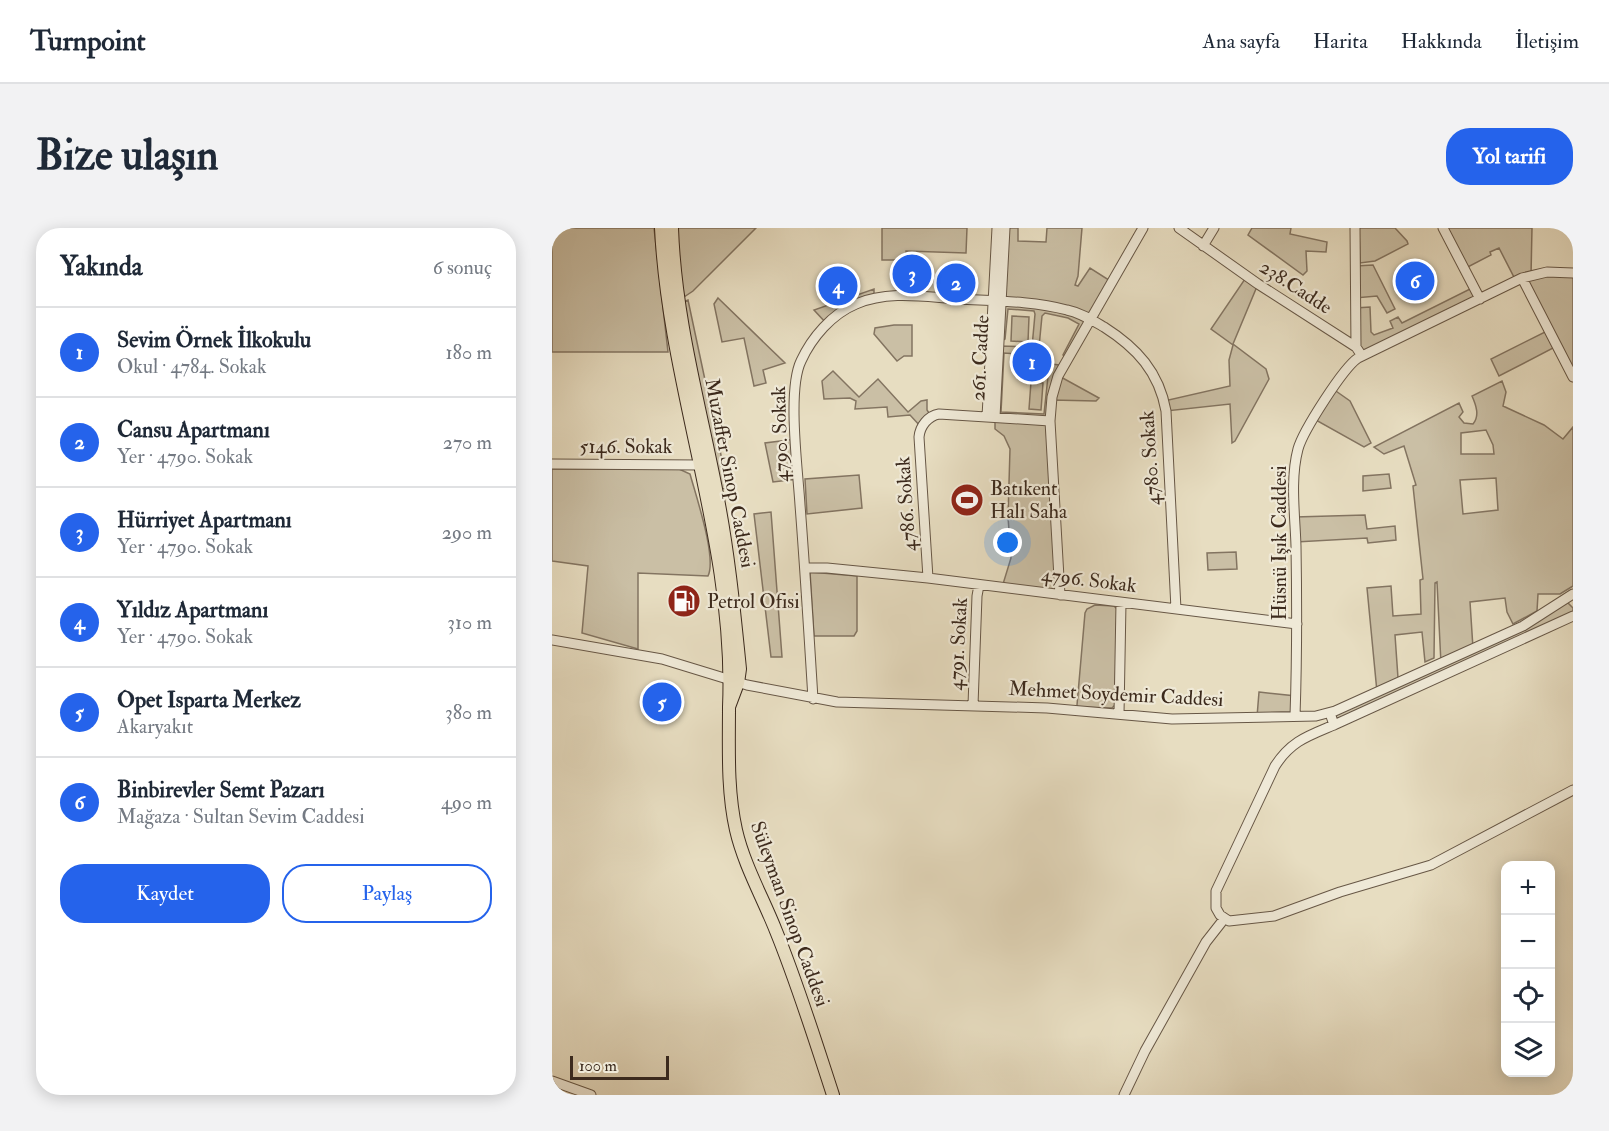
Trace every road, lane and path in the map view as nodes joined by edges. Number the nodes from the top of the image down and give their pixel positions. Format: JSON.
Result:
{"nodes":[{"id":1,"x":661,"y":228,"type":"edge"},
{"id":2,"x":672,"y":228,"type":"edge"},
{"id":3,"x":997,"y":228,"type":"edge"},
{"id":4,"x":1005,"y":228,"type":"edge"},
{"id":5,"x":1143,"y":228,"type":"edge"},
{"id":6,"x":1179,"y":228,"type":"edge"},
{"id":7,"x":1214,"y":228,"type":"edge"},
{"id":8,"x":1355,"y":228,"type":"edge"},
{"id":9,"x":1443,"y":228,"type":"edge"},
{"id":10,"x":1203,"y":246,"type":"junction"},
{"id":11,"x":1573,"y":273,"type":"edge"},
{"id":12,"x":1522,"y":278,"type":"junction"},
{"id":13,"x":1480,"y":299,"type":"junction"},
{"id":14,"x":997,"y":301,"type":"junction"},
{"id":15,"x":1090,"y":319,"type":"junction"},
{"id":16,"x":1356,"y":347,"type":"junction"},
{"id":17,"x":1362,"y":356,"type":"junction"},
{"id":18,"x":1573,"y":377,"type":"edge"},
{"id":19,"x":991,"y":417,"type":"junction"},
{"id":20,"x":1050,"y":421,"type":"junction"},
{"id":21,"x":552,"y":464,"type":"edge"},
{"id":22,"x":700,"y":465,"type":"junction"},
{"id":23,"x":805,"y":568,"type":"junction"},
{"id":24,"x":928,"y":578,"type":"junction"},
{"id":25,"x":979,"y":585,"type":"junction"},
{"id":26,"x":1573,"y":594,"type":"edge"},
{"id":27,"x":1060,"y":595,"type":"junction"},
{"id":28,"x":1121,"y":603,"type":"junction"},
{"id":29,"x":1176,"y":609,"type":"junction"},
{"id":30,"x":1573,"y":615,"type":"edge"},
{"id":31,"x":1297,"y":624,"type":"junction"},
{"id":32,"x":552,"y":640,"type":"edge"},
{"id":33,"x":734,"y":681,"type":"junction"},
{"id":34,"x":813,"y":699,"type":"junction"},
{"id":35,"x":973,"y":705,"type":"junction"},
{"id":36,"x":729,"y":707,"type":"joint"},
{"id":37,"x":1330,"y":713,"type":"junction"},
{"id":38,"x":1119,"y":714,"type":"junction"},
{"id":39,"x":1295,"y":716,"type":"junction"},
{"id":40,"x":1334,"y":725,"type":"junction"},
{"id":41,"x":1573,"y":790,"type":"edge"},
{"id":42,"x":1224,"y":919,"type":"junction"},
{"id":43,"x":552,"y":1081,"type":"edge"},
{"id":44,"x":591,"y":1095,"type":"edge"},
{"id":45,"x":833,"y":1095,"type":"edge"},
{"id":46,"x":1124,"y":1095,"type":"edge"}],
"edges":[{"from":1,"to":22,"type":"main road","name":"Muzaffer Sinop Caddesi"},
{"from":2,"to":33,"type":"main road","name":"Muzaffer Sinop Caddesi"},
{"from":3,"to":14,"type":"street","name":"261. Cadde"},
{"from":4,"to":14,"type":"street","name":"261. Cadde"},
{"from":5,"to":15,"type":"street"},
{"from":6,"to":10,"type":"street","name":"238.Cadde"},
{"from":7,"to":10,"type":"street"},
{"from":8,"to":16,"type":"street"},
{"from":9,"to":13,"type":"street"},
{"from":10,"to":16,"type":"street","name":"238.Cadde"},
{"from":11,"to":12,"type":"street","name":"Hüsnü Işık Caddesi"},
{"from":12,"to":13,"type":"street","name":"Hüsnü Işık Caddesi"},
{"from":12,"to":18,"type":"street"},
{"from":13,"to":17,"type":"street","name":"Hüsnü Işık Caddesi"},
{"from":14,"to":15,"type":"street","name":"4780. Sokak"},
{"from":14,"to":19,"type":"street","name":"261. Cadde"},
{"from":14,"to":23,"type":"street","name":"4790. Sokak"},
{"from":15,"to":20,"type":"street"},
{"from":15,"to":29,"type":"street","name":"4780. Sokak"},
{"from":16,"to":17,"type":"street","name":"238.Cadde"},
{"from":17,"to":31,"type":"street","name":"Hüsnü Işık Caddesi"},
{"from":19,"to":20,"type":"street"},
{"from":19,"to":24,"type":"street","name":"4786. Sokak"},
{"from":20,"to":27,"type":"street"},
{"from":21,"to":22,"type":"street","name":"5146. Sokak"},
{"from":22,"to":33,"type":"main road","name":"Muzaffer Sinop Caddesi"},
{"from":23,"to":24,"type":"street","name":"4796. Sokak"},
{"from":23,"to":34,"type":"street","name":"4790. Sokak"},
{"from":24,"to":25,"type":"street","name":"4796. Sokak"},
{"from":25,"to":27,"type":"street","name":"4796. Sokak"},
{"from":25,"to":35,"type":"street","name":"4791. Sokak"},
{"from":26,"to":37,"type":"street","name":"Mehmet Soydemir Caddesi"},
{"from":27,"to":28,"type":"street","name":"4796. Sokak"},
{"from":28,"to":29,"type":"street","name":"4796. Sokak"},
{"from":28,"to":38,"type":"street"},
{"from":29,"to":31,"type":"street","name":"4796. Sokak"},
{"from":30,"to":40,"type":"street"},
{"from":31,"to":39,"type":"street","name":"Hüsnü Işık Caddesi"},
{"from":32,"to":33,"type":"street","name":"Mehmet Soydemir Caddesi"},
{"from":33,"to":34,"type":"street","name":"Mehmet Soydemir Caddesi"},
{"from":33,"to":36,"type":"main road","name":"Muzaffer Sinop Caddesi"},
{"from":34,"to":35,"type":"street","name":"Mehmet Soydemir Caddesi"},
{"from":35,"to":38,"type":"street","name":"Mehmet Soydemir Caddesi"},
{"from":36,"to":45,"type":"main road","name":"Süleyman Sinop Caddesi"},
{"from":37,"to":39,"type":"street","name":"Mehmet Soydemir Caddesi"},
{"from":37,"to":40,"type":"street"},
{"from":38,"to":39,"type":"street","name":"Mehmet Soydemir Caddesi"},
{"from":40,"to":42,"type":"street"},
{"from":41,"to":42,"type":"street"},
{"from":42,"to":46,"type":"street"},
{"from":43,"to":44,"type":"street"}]}
